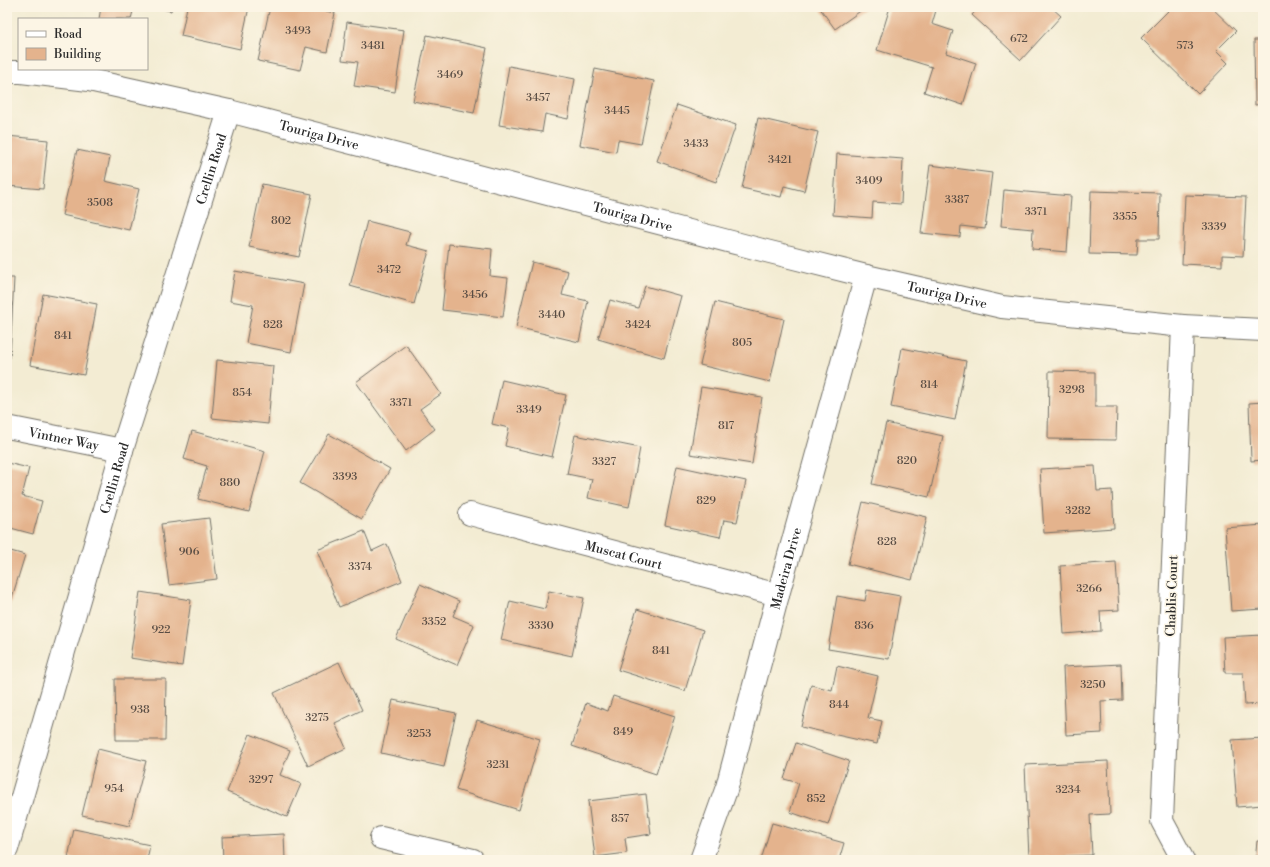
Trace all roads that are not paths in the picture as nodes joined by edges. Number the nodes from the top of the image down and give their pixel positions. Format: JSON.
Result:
{"nodes":[{"id":1,"x":7,"y":72,"type":"edge"},
{"id":2,"x":229,"y":111,"type":"junction"},
{"id":3,"x":866,"y":276,"type":"junction"},
{"id":4,"x":1183,"y":326,"type":"junction"},
{"id":5,"x":1263,"y":330,"type":"edge"},
{"id":6,"x":7,"y":427,"type":"edge"},
{"id":7,"x":122,"y":450,"type":"junction"},
{"id":8,"x":470,"y":514,"type":"dead end"},
{"id":9,"x":778,"y":595,"type":"junction"},
{"id":10,"x":381,"y":838,"type":"dead end"},
{"id":11,"x":7,"y":849,"type":"edge"},
{"id":12,"x":473,"y":860,"type":"edge"},
{"id":13,"x":701,"y":860,"type":"edge"},
{"id":14,"x":1183,"y":860,"type":"edge"}],
"edges":[{"from":1,"to":2,"type":"street","name":"Touriga Drive"},
{"from":2,"to":3,"type":"street","name":"Touriga Drive"},
{"from":2,"to":7,"type":"street","name":"Crellin Road"},
{"from":3,"to":4,"type":"street","name":"Touriga Drive"},
{"from":3,"to":9,"type":"street","name":"Madeira Drive"},
{"from":4,"to":5,"type":"street","name":"Touriga Drive"},
{"from":4,"to":14,"type":"street","name":"Chablis Court"},
{"from":6,"to":7,"type":"street","name":"Vintner Way"},
{"from":7,"to":11,"type":"street","name":"Crellin Road"},
{"from":8,"to":9,"type":"street","name":"Muscat Court"},
{"from":9,"to":13,"type":"street","name":"Madeira Drive"},
{"from":10,"to":12,"type":"street"}]}
